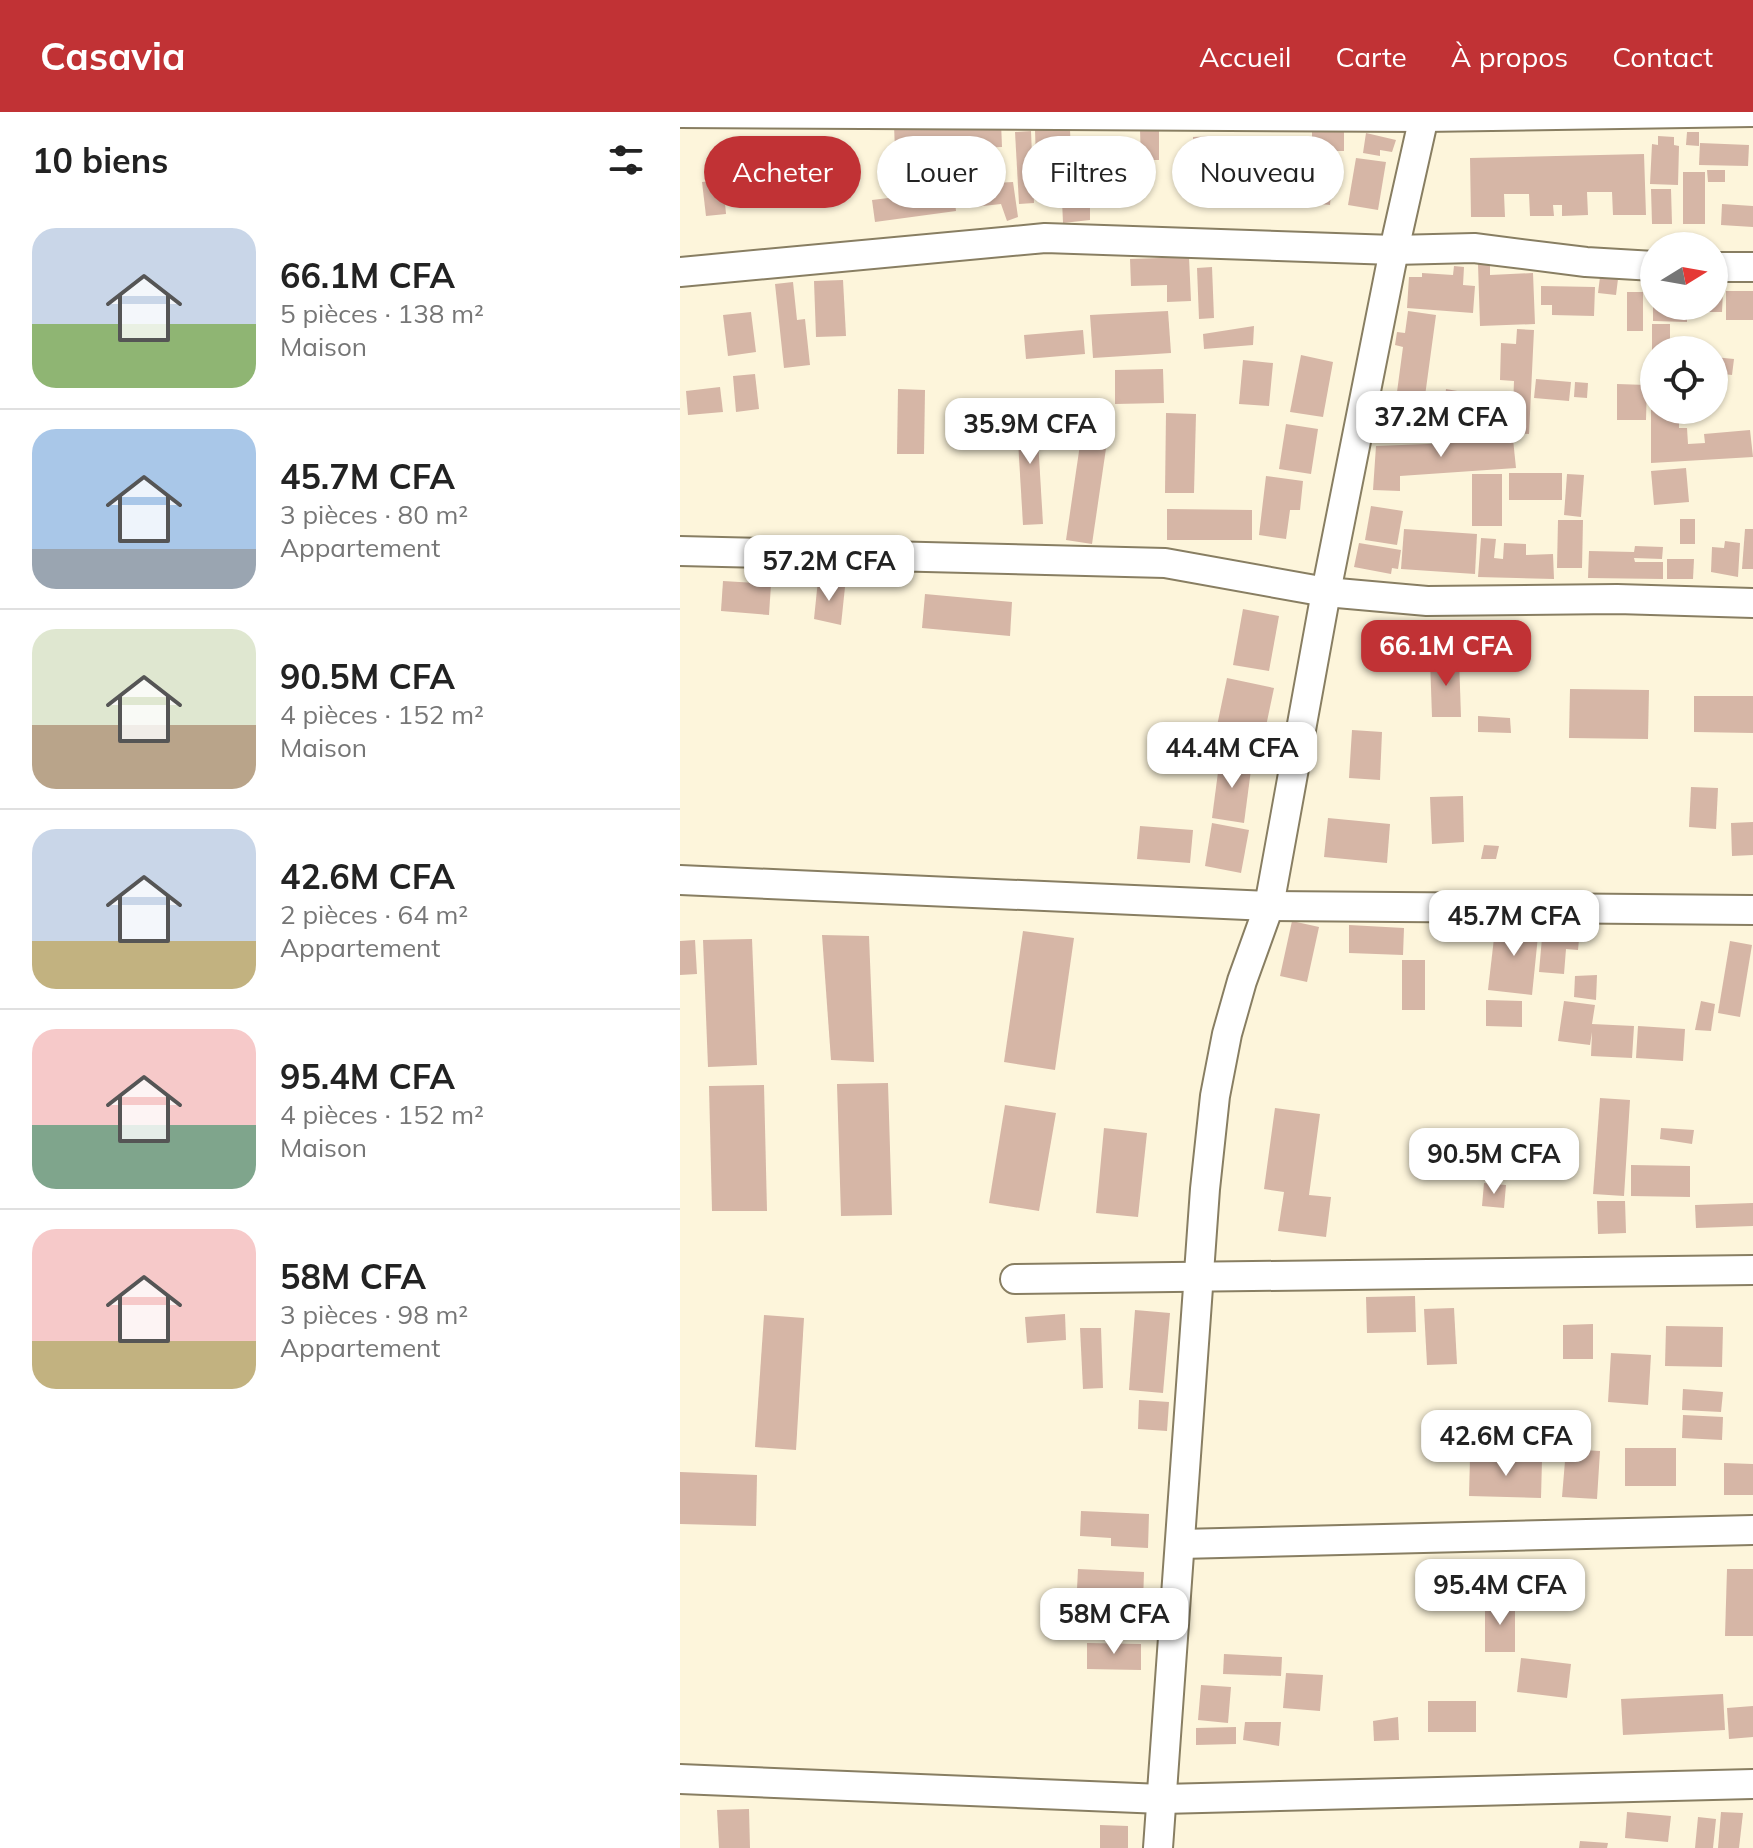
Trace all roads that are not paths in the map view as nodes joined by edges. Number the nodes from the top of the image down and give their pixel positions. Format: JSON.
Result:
{"nodes":[{"id":1,"x":1753,"y":112,"type":"edge"},
{"id":2,"x":680,"y":113,"type":"edge"},
{"id":3,"x":1424,"y":115,"type":"edge"},
{"id":4,"x":1394,"y":250,"type":"junction"},
{"id":5,"x":1640,"y":265,"type":"edge"},
{"id":6,"x":1728,"y":267,"type":"edge"},
{"id":7,"x":1753,"y":267,"type":"edge"},
{"id":8,"x":680,"y":272,"type":"edge"},
{"id":9,"x":680,"y":551,"type":"edge"},
{"id":10,"x":1326,"y":592,"type":"junction"},
{"id":11,"x":1753,"y":603,"type":"edge"},
{"id":12,"x":680,"y":880,"type":"edge"},
{"id":13,"x":1269,"y":906,"type":"junction"},
{"id":14,"x":1753,"y":910,"type":"edge"},
{"id":15,"x":1753,"y":1270,"type":"edge"},
{"id":16,"x":1199,"y":1276,"type":"junction"},
{"id":17,"x":1015,"y":1279,"type":"dead end"},
{"id":18,"x":1753,"y":1530,"type":"edge"},
{"id":19,"x":1180,"y":1544,"type":"junction"},
{"id":20,"x":680,"y":1779,"type":"edge"},
{"id":21,"x":1753,"y":1784,"type":"edge"},
{"id":22,"x":1162,"y":1799,"type":"junction"},
{"id":23,"x":1158,"y":1848,"type":"edge"}],
"edges":[{"from":1,"to":3,"type":"street"},
{"from":2,"to":3,"type":"street"},
{"from":3,"to":4,"type":"street"},
{"from":4,"to":5,"type":"street"},
{"from":4,"to":8,"type":"street"},
{"from":4,"to":10,"type":"street"},
{"from":6,"to":7,"type":"street"},
{"from":9,"to":10,"type":"street"},
{"from":10,"to":11,"type":"street"},
{"from":10,"to":13,"type":"street"},
{"from":12,"to":13,"type":"street"},
{"from":13,"to":14,"type":"street"},
{"from":13,"to":16,"type":"street"},
{"from":15,"to":16,"type":"street"},
{"from":16,"to":17,"type":"street"},
{"from":16,"to":19,"type":"street"},
{"from":18,"to":19,"type":"street"},
{"from":19,"to":22,"type":"street"},
{"from":20,"to":22,"type":"street"},
{"from":21,"to":22,"type":"street"},
{"from":22,"to":23,"type":"street"}]}
